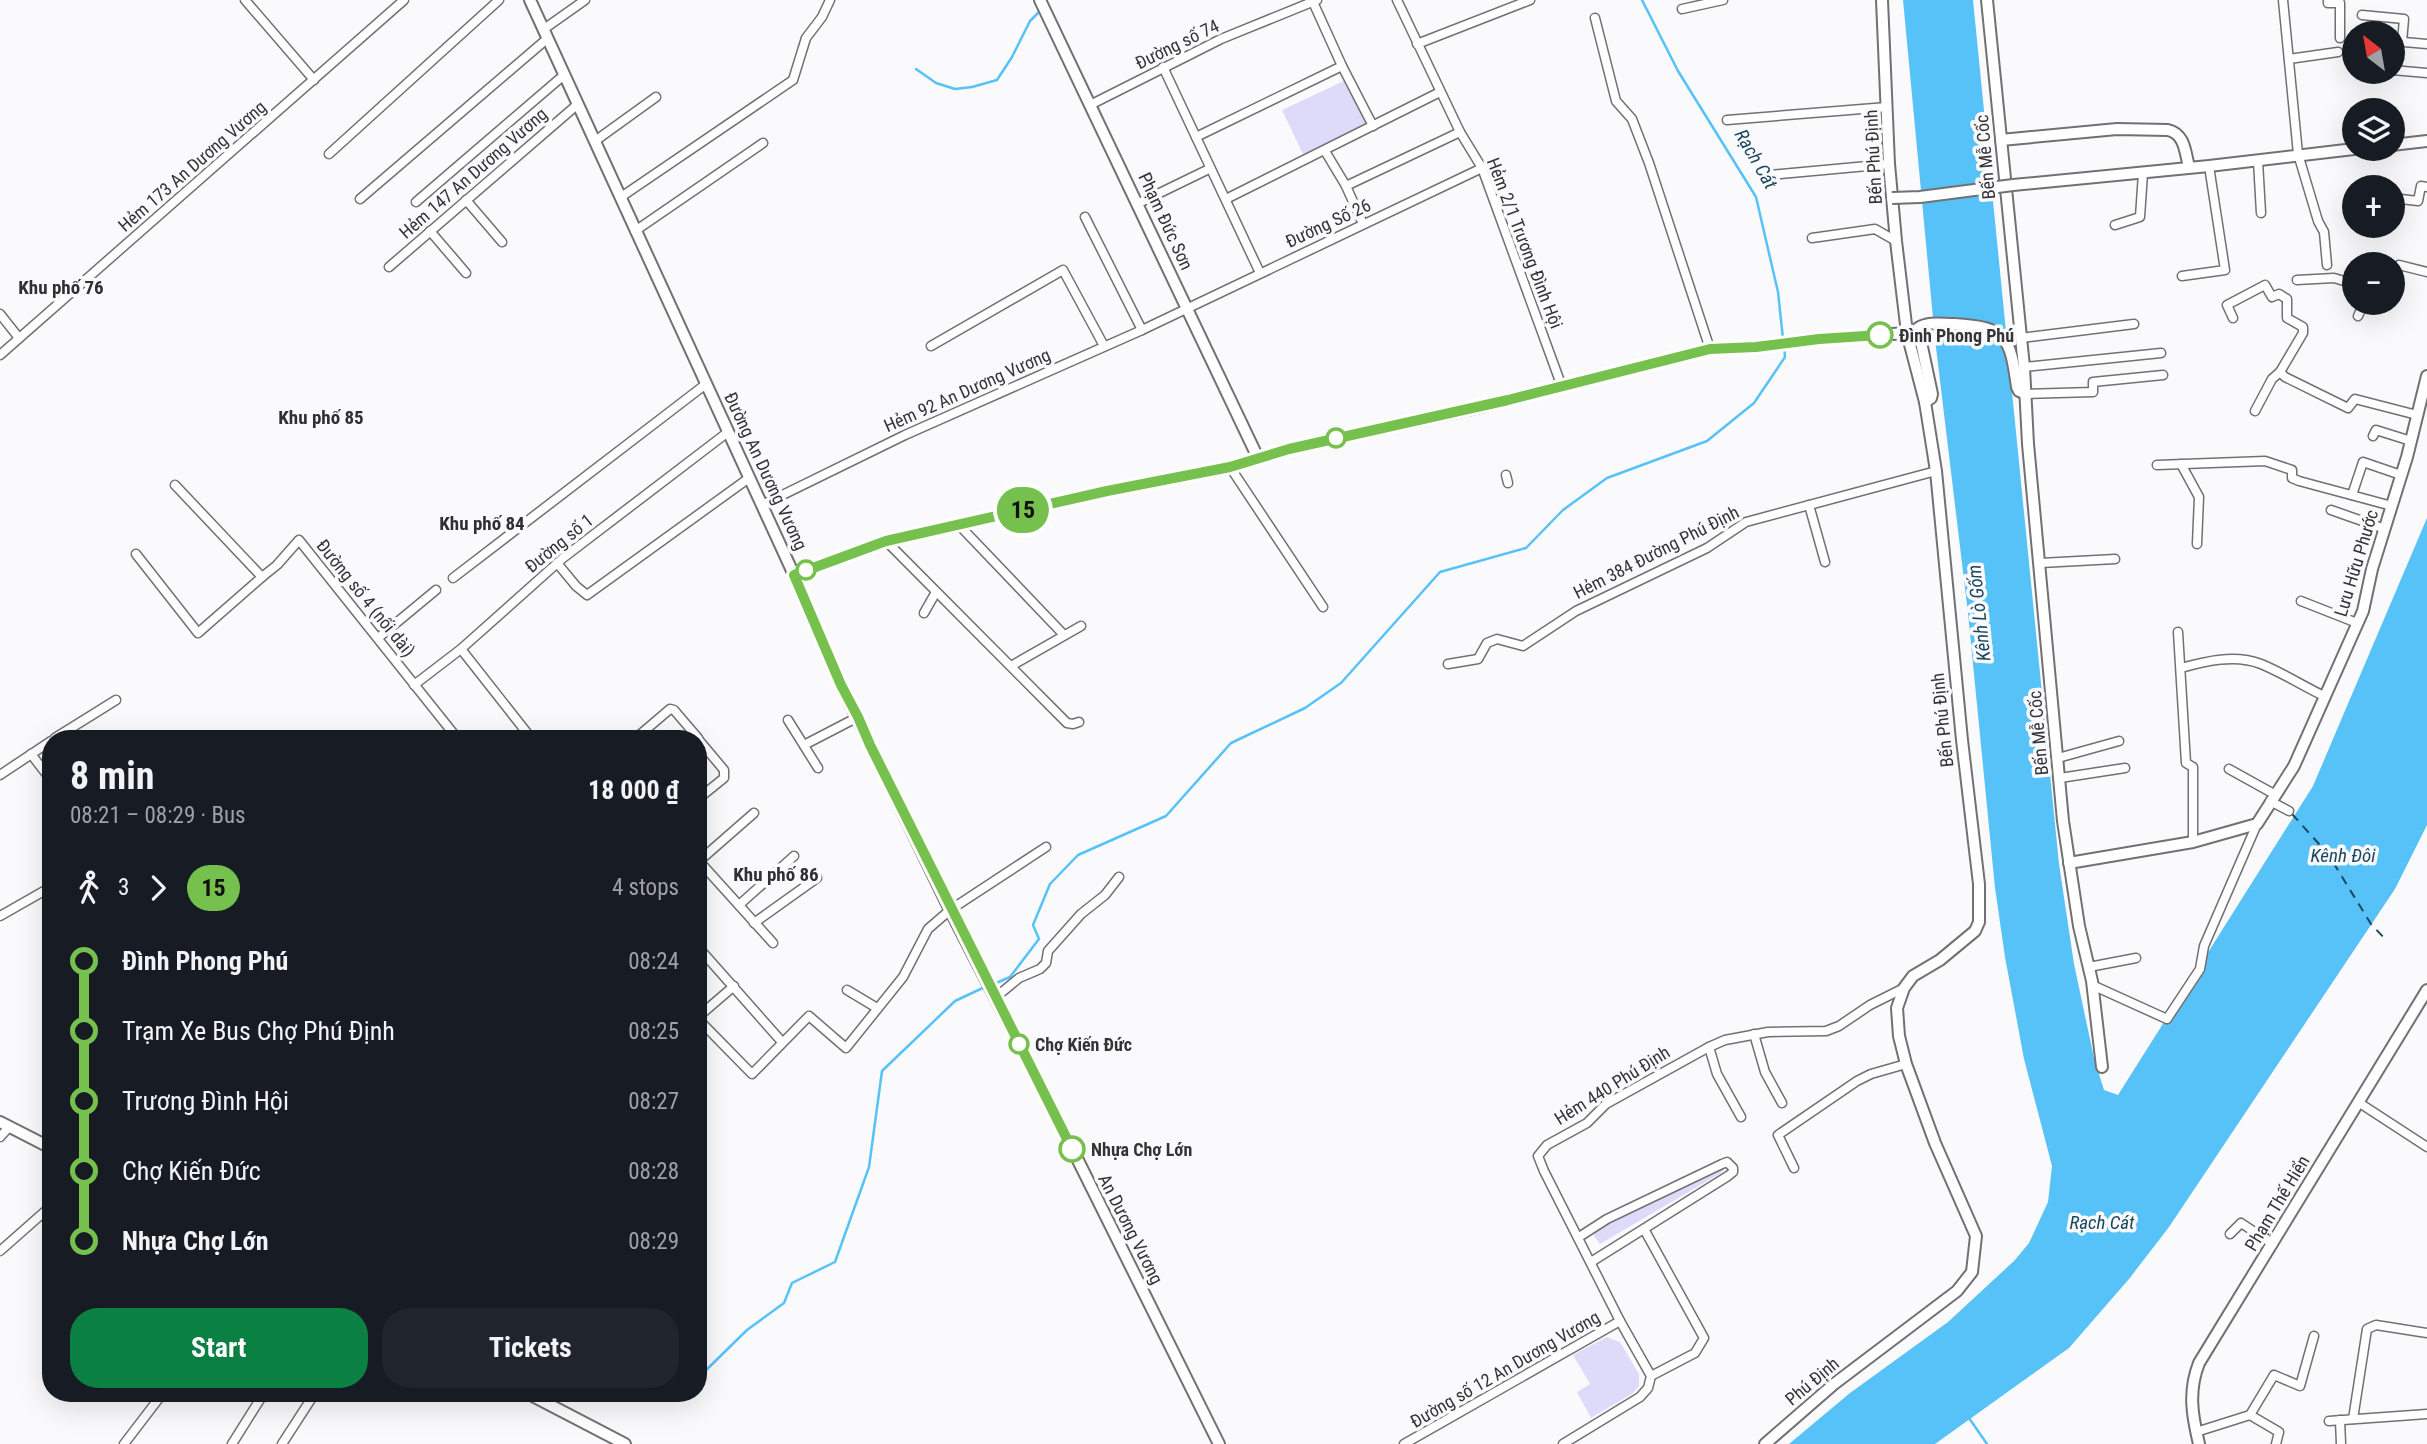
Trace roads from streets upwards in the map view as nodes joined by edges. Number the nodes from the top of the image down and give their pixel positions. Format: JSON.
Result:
{"nodes":[{"id":1,"x":245,"y":0,"type":"edge"},
{"id":2,"x":404,"y":0,"type":"edge"},
{"id":3,"x":499,"y":0,"type":"edge"},
{"id":4,"x":530,"y":0,"type":"edge"},
{"id":5,"x":585,"y":0,"type":"edge"},
{"id":6,"x":830,"y":0,"type":"edge"},
{"id":7,"x":1040,"y":0,"type":"edge"},
{"id":8,"x":1397,"y":0,"type":"edge"},
{"id":9,"x":1530,"y":0,"type":"edge"},
{"id":10,"x":1723,"y":0,"type":"edge"},
{"id":11,"x":1882,"y":0,"type":"edge"},
{"id":12,"x":1987,"y":0,"type":"edge"},
{"id":13,"x":2283,"y":0,"type":"edge"},
{"id":14,"x":2328,"y":0,"type":"edge"},
{"id":15,"x":1315,"y":1,"type":"edge"},
{"id":16,"x":1682,"y":9,"type":"dead end"},
{"id":17,"x":2362,"y":15,"type":"dead end"},
{"id":18,"x":1595,"y":18,"type":"dead end"},
{"id":19,"x":2404,"y":21,"type":"edge"},
{"id":20,"x":546,"y":33,"type":"junction"},
{"id":21,"x":2340,"y":38,"type":"dead end"},
{"id":22,"x":2405,"y":42,"type":"edge"},
{"id":23,"x":1417,"y":44,"type":"junction"},
{"id":24,"x":2427,"y":44,"type":"edge"},
{"id":25,"x":2339,"y":52,"type":"dead end"},
{"id":26,"x":2288,"y":59,"type":"junction"},
{"id":27,"x":1342,"y":66,"type":"junction"},
{"id":28,"x":1163,"y":67,"type":"junction"},
{"id":29,"x":2405,"y":71,"type":"edge"},
{"id":30,"x":2427,"y":73,"type":"edge"},
{"id":31,"x":564,"y":75,"type":"junction"},
{"id":32,"x":314,"y":80,"type":"junction"},
{"id":33,"x":1440,"y":92,"type":"junction"},
{"id":34,"x":656,"y":97,"type":"dead end"},
{"id":35,"x":578,"y":104,"type":"junction"},
{"id":36,"x":1090,"y":105,"type":"junction"},
{"id":37,"x":1887,"y":107,"type":"junction"},
{"id":38,"x":1727,"y":120,"type":"dead end"},
{"id":39,"x":1373,"y":126,"type":"junction"},
{"id":40,"x":1460,"y":132,"type":"junction"},
{"id":41,"x":1196,"y":137,"type":"junction"},
{"id":42,"x":2001,"y":140,"type":"junction"},
{"id":43,"x":595,"y":141,"type":"junction"},
{"id":44,"x":2427,"y":141,"type":"edge"},
{"id":45,"x":764,"y":143,"type":"dead end"},
{"id":46,"x":2405,"y":144,"type":"edge"},
{"id":47,"x":2342,"y":150,"type":"edge"},
{"id":48,"x":1325,"y":151,"type":"junction"},
{"id":49,"x":329,"y":154,"type":"dead end"},
{"id":50,"x":2298,"y":154,"type":"junction"},
{"id":51,"x":2258,"y":161,"type":"junction"},
{"id":52,"x":1889,"y":164,"type":"junction"},
{"id":53,"x":2209,"y":166,"type":"junction"},
{"id":54,"x":2189,"y":167,"type":"junction"},
{"id":55,"x":1482,"y":168,"type":"junction"},
{"id":56,"x":1209,"y":169,"type":"junction"},
{"id":57,"x":2143,"y":173,"type":"junction"},
{"id":58,"x":1770,"y":176,"type":"dead end"},
{"id":59,"x":1346,"y":186,"type":"junction"},
{"id":60,"x":2427,"y":187,"type":"edge"},
{"id":61,"x":621,"y":197,"type":"junction"},
{"id":62,"x":1892,"y":198,"type":"junction"},
{"id":63,"x":360,"y":199,"type":"dead end"},
{"id":64,"x":1226,"y":199,"type":"junction"},
{"id":65,"x":466,"y":200,"type":"junction"},
{"id":66,"x":2405,"y":200,"type":"edge"},
{"id":67,"x":416,"y":202,"type":"dead end"},
{"id":68,"x":1137,"y":204,"type":"junction"},
{"id":69,"x":2261,"y":213,"type":"dead end"},
{"id":70,"x":1085,"y":217,"type":"dead end"},
{"id":71,"x":1363,"y":224,"type":"junction"},
{"id":72,"x":2115,"y":225,"type":"dead end"},
{"id":73,"x":430,"y":231,"type":"junction"},
{"id":74,"x":635,"y":231,"type":"junction"},
{"id":75,"x":1812,"y":238,"type":"dead end"},
{"id":76,"x":1896,"y":241,"type":"junction"},
{"id":77,"x":502,"y":242,"type":"dead end"},
{"id":78,"x":2327,"y":265,"type":"dead end"},
{"id":79,"x":2405,"y":266,"type":"edge"},
{"id":80,"x":389,"y":267,"type":"dead end"},
{"id":81,"x":2427,"y":272,"type":"edge"},
{"id":82,"x":1261,"y":273,"type":"junction"},
{"id":83,"x":466,"y":274,"type":"dead end"},
{"id":84,"x":2182,"y":276,"type":"dead end"},
{"id":85,"x":2297,"y":280,"type":"dead end"},
{"id":86,"x":2342,"y":280,"type":"edge"},
{"id":87,"x":1188,"y":308,"type":"junction"},
{"id":88,"x":0,"y":314,"type":"edge"},
{"id":89,"x":2233,"y":318,"type":"dead end"},
{"id":90,"x":2134,"y":324,"type":"dead end"},
{"id":91,"x":1142,"y":330,"type":"junction"},
{"id":92,"x":1907,"y":333,"type":"junction"},
{"id":93,"x":19,"y":338,"type":"junction"},
{"id":94,"x":2021,"y":338,"type":"junction"},
{"id":95,"x":931,"y":346,"type":"dead end"},
{"id":96,"x":1104,"y":346,"type":"junction"},
{"id":97,"x":1710,"y":349,"type":"junction"},
{"id":98,"x":2161,"y":353,"type":"dead end"},
{"id":99,"x":0,"y":355,"type":"edge"},
{"id":100,"x":2019,"y":369,"type":"junction"},
{"id":101,"x":2280,"y":372,"type":"junction"},
{"id":102,"x":2163,"y":375,"type":"dead end"},
{"id":103,"x":2427,"y":376,"type":"edge"},
{"id":104,"x":706,"y":384,"type":"junction"},
{"id":105,"x":1562,"y":387,"type":"junction"},
{"id":106,"x":2026,"y":394,"type":"junction"},
{"id":107,"x":1925,"y":402,"type":"junction"},
{"id":108,"x":2255,"y":411,"type":"dead end"},
{"id":109,"x":2417,"y":415,"type":"junction"},
{"id":110,"x":728,"y":432,"type":"junction"},
{"id":111,"x":2373,"y":436,"type":"dead end"},
{"id":112,"x":2411,"y":441,"type":"junction"},
{"id":113,"x":1258,"y":458,"type":"junction"},
{"id":114,"x":2181,"y":464,"type":"junction"},
{"id":115,"x":2157,"y":465,"type":"dead end"},
{"id":116,"x":1230,"y":467,"type":"junction"},
{"id":117,"x":1936,"y":471,"type":"junction"},
{"id":118,"x":2401,"y":475,"type":"junction"},
{"id":119,"x":750,"y":478,"type":"junction"},
{"id":120,"x":175,"y":485,"type":"dead end"},
{"id":121,"x":2352,"y":495,"type":"junction"},
{"id":122,"x":762,"y":505,"type":"junction"},
{"id":123,"x":1809,"y":505,"type":"junction"},
{"id":124,"x":2392,"y":506,"type":"junction"},
{"id":125,"x":2331,"y":510,"type":"dead end"},
{"id":126,"x":958,"y":524,"type":"junction"},
{"id":127,"x":2385,"y":529,"type":"junction"},
{"id":128,"x":886,"y":541,"type":"junction"},
{"id":129,"x":2197,"y":544,"type":"dead end"},
{"id":130,"x":136,"y":554,"type":"dead end"},
{"id":131,"x":2115,"y":559,"type":"dead end"},
{"id":132,"x":1825,"y":562,"type":"dead end"},
{"id":133,"x":557,"y":563,"type":"junction"},
{"id":134,"x":2041,"y":563,"type":"junction"},
{"id":135,"x":794,"y":575,"type":"junction"},
{"id":136,"x":262,"y":577,"type":"junction"},
{"id":137,"x":453,"y":578,"type":"dead end"},
{"id":138,"x":436,"y":590,"type":"dead end"},
{"id":139,"x":936,"y":592,"type":"junction"},
{"id":140,"x":2301,"y":601,"type":"dead end"},
{"id":141,"x":1323,"y":607,"type":"dead end"},
{"id":142,"x":924,"y":613,"type":"dead end"},
{"id":143,"x":2357,"y":623,"type":"junction"},
{"id":144,"x":1081,"y":626,"type":"dead end"},
{"id":145,"x":2178,"y":632,"type":"dead end"},
{"id":146,"x":1064,"y":635,"type":"junction"},
{"id":147,"x":378,"y":638,"type":"junction"},
{"id":148,"x":461,"y":649,"type":"junction"},
{"id":149,"x":1448,"y":664,"type":"dead end"},
{"id":150,"x":1011,"y":666,"type":"junction"},
{"id":151,"x":2181,"y":668,"type":"junction"},
{"id":152,"x":414,"y":685,"type":"junction"},
{"id":153,"x":2324,"y":696,"type":"junction"},
{"id":154,"x":116,"y":700,"type":"dead end"},
{"id":155,"x":858,"y":717,"type":"junction"},
{"id":156,"x":788,"y":720,"type":"dead end"},
{"id":157,"x":1079,"y":722,"type":"dead end"},
{"id":158,"x":69,"y":730,"type":"edge"},
{"id":159,"x":451,"y":730,"type":"edge"},
{"id":160,"x":525,"y":730,"type":"edge"},
{"id":161,"x":645,"y":730,"type":"edge"},
{"id":162,"x":691,"y":730,"type":"edge"},
{"id":163,"x":2119,"y":741,"type":"dead end"},
{"id":164,"x":804,"y":745,"type":"junction"},
{"id":165,"x":42,"y":747,"type":"edge"},
{"id":166,"x":707,"y":750,"type":"edge"},
{"id":167,"x":31,"y":754,"type":"junction"},
{"id":168,"x":2058,"y":758,"type":"junction"},
{"id":169,"x":42,"y":768,"type":"edge"},
{"id":170,"x":818,"y":768,"type":"dead end"},
{"id":171,"x":2125,"y":768,"type":"dead end"},
{"id":172,"x":2230,"y":769,"type":"dead end"},
{"id":173,"x":0,"y":775,"type":"edge"},
{"id":174,"x":2060,"y":778,"type":"junction"},
{"id":175,"x":707,"y":792,"type":"edge"},
{"id":176,"x":2272,"y":798,"type":"junction"},
{"id":177,"x":2289,"y":811,"type":"dead end"},
{"id":178,"x":754,"y":813,"type":"dead end"},
{"id":179,"x":2256,"y":824,"type":"junction"},
{"id":180,"x":2193,"y":842,"type":"junction"},
{"id":181,"x":1046,"y":847,"type":"dead end"},
{"id":182,"x":707,"y":855,"type":"edge"},
{"id":183,"x":794,"y":856,"type":"dead end"},
{"id":184,"x":2068,"y":863,"type":"junction"},
{"id":185,"x":707,"y":871,"type":"edge"},
{"id":186,"x":1119,"y":877,"type":"dead end"},
{"id":187,"x":817,"y":878,"type":"dead end"},
{"id":188,"x":42,"y":892,"type":"edge"},
{"id":189,"x":739,"y":905,"type":"junction"},
{"id":190,"x":950,"y":910,"type":"junction"},
{"id":191,"x":0,"y":916,"type":"edge"},
{"id":192,"x":754,"y":923,"type":"junction"},
{"id":193,"x":773,"y":943,"type":"dead end"},
{"id":194,"x":707,"y":957,"type":"edge"},
{"id":195,"x":2136,"y":958,"type":"dead end"},
{"id":196,"x":2088,"y":967,"type":"junction"},
{"id":197,"x":2092,"y":985,"type":"junction"},
{"id":198,"x":734,"y":986,"type":"junction"},
{"id":199,"x":1904,"y":988,"type":"junction"},
{"id":200,"x":847,"y":989,"type":"dead end"},
{"id":201,"x":994,"y":995,"type":"junction"},
{"id":202,"x":2425,"y":996,"type":"edge"},
{"id":203,"x":877,"y":1008,"type":"junction"},
{"id":204,"x":707,"y":1010,"type":"edge"},
{"id":205,"x":707,"y":1027,"type":"edge"},
{"id":206,"x":1754,"y":1034,"type":"junction"},
{"id":207,"x":782,"y":1042,"type":"junction"},
{"id":208,"x":1709,"y":1046,"type":"junction"},
{"id":209,"x":1906,"y":1064,"type":"junction"},
{"id":210,"x":2102,"y":1067,"type":"dead end"},
{"id":211,"x":2358,"y":1102,"type":"junction"},
{"id":212,"x":1782,"y":1104,"type":"dead end"},
{"id":213,"x":1741,"y":1117,"type":"dead end"},
{"id":214,"x":5,"y":1124,"type":"edge"},
{"id":215,"x":0,"y":1137,"type":"edge"},
{"id":216,"x":42,"y":1143,"type":"edge"},
{"id":217,"x":2427,"y":1147,"type":"edge"},
{"id":218,"x":1794,"y":1168,"type":"dead end"},
{"id":219,"x":42,"y":1214,"type":"edge"},
{"id":220,"x":1644,"y":1229,"type":"junction"},
{"id":221,"x":2230,"y":1234,"type":"dead end"},
{"id":222,"x":1578,"y":1237,"type":"junction"},
{"id":223,"x":2273,"y":1244,"type":"junction"},
{"id":224,"x":0,"y":1251,"type":"edge"},
{"id":225,"x":1591,"y":1262,"type":"junction"},
{"id":226,"x":1620,"y":1321,"type":"junction"},
{"id":227,"x":2427,"y":1333,"type":"edge"},
{"id":228,"x":2314,"y":1336,"type":"dead end"},
{"id":229,"x":1651,"y":1376,"type":"junction"},
{"id":230,"x":156,"y":1402,"type":"edge"},
{"id":231,"x":258,"y":1402,"type":"edge"},
{"id":232,"x":309,"y":1402,"type":"edge"},
{"id":233,"x":544,"y":1402,"type":"edge"},
{"id":234,"x":2250,"y":1415,"type":"junction"},
{"id":235,"x":2427,"y":1415,"type":"edge"},
{"id":236,"x":2353,"y":1419,"type":"junction"},
{"id":237,"x":2340,"y":1420,"type":"junction"},
{"id":238,"x":2329,"y":1421,"type":"dead end"},
{"id":239,"x":2196,"y":1432,"type":"junction"},
{"id":240,"x":1574,"y":1440,"type":"edge"},
{"id":241,"x":621,"y":1443,"type":"edge"},
{"id":242,"x":124,"y":1444,"type":"edge"},
{"id":243,"x":232,"y":1444,"type":"edge"},
{"id":244,"x":282,"y":1444,"type":"edge"},
{"id":245,"x":1219,"y":1444,"type":"edge"},
{"id":246,"x":1404,"y":1444,"type":"edge"},
{"id":247,"x":1563,"y":1444,"type":"edge"},
{"id":248,"x":1765,"y":1444,"type":"edge"},
{"id":249,"x":2199,"y":1444,"type":"edge"},
{"id":250,"x":2276,"y":1444,"type":"edge"},
{"id":251,"x":2341,"y":1444,"type":"edge"}],
"edges":[{"from":1,"to":32,"type":"street"},
{"from":2,"to":32,"type":"street","name":"Hẻm 173 An Dương Vương"},
{"from":3,"to":49,"type":"street"},
{"from":4,"to":20,"type":"street","name":"Đường An Dương Vương"},
{"from":5,"to":20,"type":"street"},
{"from":6,"to":61,"type":"street"},
{"from":7,"to":36,"type":"street","name":"Phạm Đức Sơn"},
{"from":8,"to":23,"type":"street","name":"Hẻm 2/1 Trương Đình Hội"},
{"from":9,"to":23,"type":"street"},
{"from":10,"to":16,"type":"street"},
{"from":11,"to":37,"type":"street","name":"Bến Phú Định"},
{"from":12,"to":42,"type":"street","name":"Bến Mễ Cốc"},
{"from":13,"to":26,"type":"street"},
{"from":14,"to":21,"type":"street"},
{"from":15,"to":27,"type":"street"},
{"from":15,"to":28,"type":"street","name":"Đường số 74"},
{"from":17,"to":19,"type":"street"},
{"from":18,"to":97,"type":"street"},
{"from":20,"to":31,"type":"street","name":"Đường An Dương Vương"},
{"from":20,"to":63,"type":"street"},
{"from":22,"to":24,"type":"street"},
{"from":23,"to":33,"type":"street","name":"Hẻm 2/1 Trương Đình Hội"},
{"from":25,"to":26,"type":"street"},
{"from":26,"to":50,"type":"street"},
{"from":27,"to":39,"type":"street"},
{"from":27,"to":41,"type":"street"},
{"from":28,"to":36,"type":"street","name":"Đường số 74"},
{"from":28,"to":41,"type":"street"},
{"from":29,"to":30,"type":"street"},
{"from":31,"to":35,"type":"street","name":"Đường An Dương Vương"},
{"from":31,"to":67,"type":"street"},
{"from":32,"to":93,"type":"street","name":"Hẻm 173 An Dương Vương"},
{"from":33,"to":39,"type":"street"},
{"from":33,"to":40,"type":"street","name":"Hẻm 2/1 Trương Đình Hội"},
{"from":34,"to":43,"type":"street"},
{"from":35,"to":43,"type":"street","name":"Đường An Dương Vương"},
{"from":35,"to":65,"type":"street","name":"Hẻm 147 An Dương Vương"},
{"from":36,"to":68,"type":"street","name":"Phạm Đức Sơn"},
{"from":37,"to":38,"type":"street"},
{"from":37,"to":52,"type":"street","name":"Bến Phú Định"},
{"from":39,"to":48,"type":"street"},
{"from":40,"to":55,"type":"street","name":"Hẻm 2/1 Trương Đình Hội"},
{"from":40,"to":59,"type":"street"},
{"from":41,"to":56,"type":"street"},
{"from":42,"to":54,"type":"street"},
{"from":42,"to":94,"type":"street","name":"Bến Mễ Cốc"},
{"from":43,"to":61,"type":"street","name":"Đường An Dương Vương"},
{"from":44,"to":46,"type":"street"},
{"from":45,"to":74,"type":"street"},
{"from":47,"to":50,"type":"street"},
{"from":48,"to":59,"type":"street"},
{"from":48,"to":64,"type":"street"},
{"from":50,"to":51,"type":"street"},
{"from":50,"to":78,"type":"street"},
{"from":51,"to":53,"type":"street"},
{"from":51,"to":69,"type":"street"},
{"from":52,"to":58,"type":"street"},
{"from":52,"to":62,"type":"street","name":"Bến Phú Định"},
{"from":53,"to":54,"type":"street"},
{"from":53,"to":84,"type":"street"},
{"from":54,"to":57,"type":"street"},
{"from":55,"to":71,"type":"street","name":"Đường Số 26"},
{"from":55,"to":105,"type":"street","name":"Hẻm 2/1 Trương Đình Hội"},
{"from":56,"to":64,"type":"street"},
{"from":56,"to":68,"type":"street"},
{"from":57,"to":62,"type":"street","bridge":true},
{"from":57,"to":72,"type":"street"},
{"from":59,"to":71,"type":"street"},
{"from":60,"to":66,"type":"street"},
{"from":61,"to":74,"type":"street","name":"Đường An Dương Vương"},
{"from":62,"to":76,"type":"street","name":"Bến Phú Định"},
{"from":64,"to":82,"type":"street"},
{"from":65,"to":73,"type":"street","name":"Hẻm 147 An Dương Vương"},
{"from":65,"to":77,"type":"street"},
{"from":68,"to":87,"type":"street","name":"Phạm Đức Sơn"},
{"from":70,"to":91,"type":"street"},
{"from":71,"to":82,"type":"street","name":"Đường Số 26"},
{"from":73,"to":80,"type":"street","name":"Hẻm 147 An Dương Vương"},
{"from":73,"to":83,"type":"street"},
{"from":74,"to":104,"type":"street","name":"Đường An Dương Vương"},
{"from":75,"to":76,"type":"street"},
{"from":76,"to":92,"type":"street","name":"Bến Phú Định"},
{"from":79,"to":81,"type":"street"},
{"from":82,"to":87,"type":"street","name":"Đường Số 26"},
{"from":85,"to":86,"type":"street"},
{"from":87,"to":91,"type":"street","name":"Hẻm 92 An Dương Vương"},
{"from":87,"to":113,"type":"street","name":"Phạm Đức Sơn"},
{"from":88,"to":93,"type":"street"},
{"from":89,"to":101,"type":"street"},
{"from":90,"to":94,"type":"street"},
{"from":91,"to":96,"type":"street","name":"Hẻm 92 An Dương Vương"},
{"from":92,"to":97,"type":"street"},
{"from":92,"to":107,"type":"street","name":"Bến Phú Định"},
{"from":93,"to":99,"type":"street","name":"Hẻm 173 An Dương Vương"},
{"from":94,"to":100,"type":"street","name":"Bến Mễ Cốc"},
{"from":95,"to":96,"type":"street"},
{"from":96,"to":122,"type":"street","name":"Hẻm 92 An Dương Vương"},
{"from":97,"to":105,"type":"street"},
{"from":98,"to":100,"type":"street"},
{"from":100,"to":106,"type":"street","name":"Bến Mễ Cốc"},
{"from":100,"to":107,"type":"street"},
{"from":101,"to":108,"type":"street"},
{"from":101,"to":109,"type":"street"},
{"from":102,"to":106,"type":"street"},
{"from":103,"to":109,"type":"street","name":"Lưu Hữu Phước"},
{"from":104,"to":110,"type":"street","name":"Đường An Dương Vương"},
{"from":104,"to":137,"type":"street"},
{"from":105,"to":113,"type":"street"},
{"from":106,"to":134,"type":"street","name":"Bến Mễ Cốc"},
{"from":107,"to":117,"type":"street","name":"Bến Phú Định"},
{"from":109,"to":112,"type":"street","name":"Lưu Hữu Phước"},
{"from":110,"to":119,"type":"street","name":"Đường An Dương Vương"},
{"from":110,"to":133,"type":"street","name":"Đường số 1"},
{"from":111,"to":112,"type":"street"},
{"from":112,"to":118,"type":"street","name":"Lưu Hữu Phước"},
{"from":113,"to":116,"type":"street"},
{"from":114,"to":115,"type":"street"},
{"from":114,"to":121,"type":"street"},
{"from":114,"to":129,"type":"street"},
{"from":116,"to":126,"type":"street"},
{"from":116,"to":141,"type":"street"},
{"from":117,"to":123,"type":"street","name":"Hẻm 384 Đường Phú Định"},
{"from":117,"to":199,"type":"street","name":"Bến Phú Định"},
{"from":118,"to":121,"type":"street"},
{"from":118,"to":124,"type":"street","name":"Lưu Hữu Phước"},
{"from":119,"to":122,"type":"street","name":"Đường An Dương Vương"},
{"from":119,"to":133,"type":"street"},
{"from":120,"to":136,"type":"street"},
{"from":121,"to":124,"type":"street"},
{"from":122,"to":135,"type":"street","name":"Đường An Dương Vương"},
{"from":123,"to":132,"type":"street"},
{"from":123,"to":149,"type":"street","name":"Hẻm 384 Đường Phú Định"},
{"from":124,"to":127,"type":"street","name":"Lưu Hữu Phước"},
{"from":125,"to":127,"type":"street"},
{"from":126,"to":128,"type":"street"},
{"from":126,"to":146,"type":"street"},
{"from":127,"to":143,"type":"street","name":"Lưu Hữu Phước"},
{"from":128,"to":135,"type":"street"},
{"from":128,"to":139,"type":"street"},
{"from":130,"to":136,"type":"street"},
{"from":131,"to":134,"type":"street"},
{"from":133,"to":148,"type":"street","name":"Đường số 1"},
{"from":134,"to":168,"type":"street","name":"Bến Mễ Cốc"},
{"from":135,"to":155,"type":"street","name":"Đường An Dương Vương"},
{"from":136,"to":147,"type":"street","name":"Đường số 4 (nối dài)"},
{"from":138,"to":147,"type":"street"},
{"from":139,"to":142,"type":"street"},
{"from":139,"to":150,"type":"street"},
{"from":140,"to":143,"type":"street"},
{"from":143,"to":153,"type":"street","name":"Lưu Hữu Phước"},
{"from":144,"to":146,"type":"street"},
{"from":145,"to":151,"type":"street"},
{"from":146,"to":150,"type":"street"},
{"from":147,"to":152,"type":"street","name":"Đường số 4 (nối dài)"},
{"from":148,"to":152,"type":"street","name":"Đường số 1"},
{"from":148,"to":160,"type":"street"},
{"from":150,"to":157,"type":"street"},
{"from":151,"to":153,"type":"street"},
{"from":151,"to":180,"type":"street"},
{"from":152,"to":159,"type":"street","name":"Đường số 4 (nối dài)"},
{"from":153,"to":176,"type":"street","name":"Lưu Hữu Phước"},
{"from":154,"to":158,"type":"street"},
{"from":155,"to":164,"type":"street"},
{"from":155,"to":190,"type":"street","name":"Đường An Dương Vương"},
{"from":156,"to":164,"type":"street"},
{"from":161,"to":162,"type":"street"},
{"from":163,"to":168,"type":"street"},
{"from":164,"to":170,"type":"street"},
{"from":165,"to":167,"type":"street"},
{"from":166,"to":175,"type":"street"},
{"from":167,"to":169,"type":"street"},
{"from":167,"to":173,"type":"street"},
{"from":168,"to":174,"type":"street","name":"Bến Mễ Cốc"},
{"from":171,"to":174,"type":"street"},
{"from":172,"to":176,"type":"street"},
{"from":174,"to":184,"type":"street","name":"Bến Mễ Cốc"},
{"from":176,"to":177,"type":"street"},
{"from":176,"to":179,"type":"street","name":"Lưu Hữu Phước"},
{"from":178,"to":182,"type":"street"},
{"from":179,"to":180,"type":"street"},
{"from":179,"to":197,"type":"street","name":"Lưu Hữu Phước"},
{"from":180,"to":184,"type":"street"},
{"from":181,"to":190,"type":"street"},
{"from":183,"to":189,"type":"street"},
{"from":184,"to":196,"type":"street","name":"Bến Mễ Cốc"},
{"from":185,"to":189,"type":"street"},
{"from":186,"to":201,"type":"street"},
{"from":187,"to":192,"type":"street"},
{"from":188,"to":191,"type":"street"},
{"from":189,"to":192,"type":"street"},
{"from":190,"to":201,"type":"street","name":"Đường An Dương Vương"},
{"from":190,"to":203,"type":"street"},
{"from":192,"to":193,"type":"street"},
{"from":194,"to":198,"type":"street"},
{"from":195,"to":196,"type":"street"},
{"from":196,"to":197,"type":"street","name":"Bến Mễ Cốc"},
{"from":197,"to":210,"type":"street","name":"Bến Mễ Cốc"},
{"from":198,"to":204,"type":"street"},
{"from":198,"to":207,"type":"street"},
{"from":199,"to":206,"type":"street","name":"Hẻm 440 Phú Định"},
{"from":199,"to":209,"type":"street"},
{"from":200,"to":203,"type":"street"},
{"from":201,"to":245,"type":"street","name":"An Dương Vương"},
{"from":202,"to":211,"type":"street","name":"Phạm Thế Hiển"},
{"from":203,"to":207,"type":"street"},
{"from":205,"to":207,"type":"street"},
{"from":206,"to":208,"type":"street","name":"Hẻm 440 Phú Định"},
{"from":206,"to":212,"type":"street"},
{"from":208,"to":213,"type":"street"},
{"from":208,"to":222,"type":"street","name":"Hẻm 440 Phú Định"},
{"from":209,"to":218,"type":"street"},
{"from":209,"to":248,"type":"street","name":"Phú Định"},
{"from":211,"to":217,"type":"street"},
{"from":211,"to":223,"type":"street","name":"Phạm Thế Hiển"},
{"from":214,"to":215,"type":"street"},
{"from":214,"to":216,"type":"street"},
{"from":219,"to":224,"type":"street"},
{"from":220,"to":222,"type":"street"},
{"from":220,"to":225,"type":"street"},
{"from":220,"to":229,"type":"street"},
{"from":221,"to":223,"type":"street"},
{"from":222,"to":225,"type":"street"},
{"from":223,"to":239,"type":"street","name":"Phạm Thế Hiển"},
{"from":225,"to":226,"type":"street"},
{"from":226,"to":229,"type":"street"},
{"from":226,"to":246,"type":"street","name":"Đường số 12 An Dương Vương"},
{"from":227,"to":236,"type":"street"},
{"from":228,"to":234,"type":"street"},
{"from":229,"to":240,"type":"street"},
{"from":230,"to":242,"type":"street"},
{"from":231,"to":243,"type":"street"},
{"from":232,"to":244,"type":"street"},
{"from":233,"to":241,"type":"street"},
{"from":234,"to":239,"type":"street"},
{"from":234,"to":250,"type":"street"},
{"from":235,"to":236,"type":"street"},
{"from":236,"to":237,"type":"street"},
{"from":237,"to":238,"type":"street"},
{"from":237,"to":251,"type":"street"},
{"from":239,"to":249,"type":"street","name":"Phạm Thế Hiển"},
{"from":240,"to":247,"type":"street"}]}
